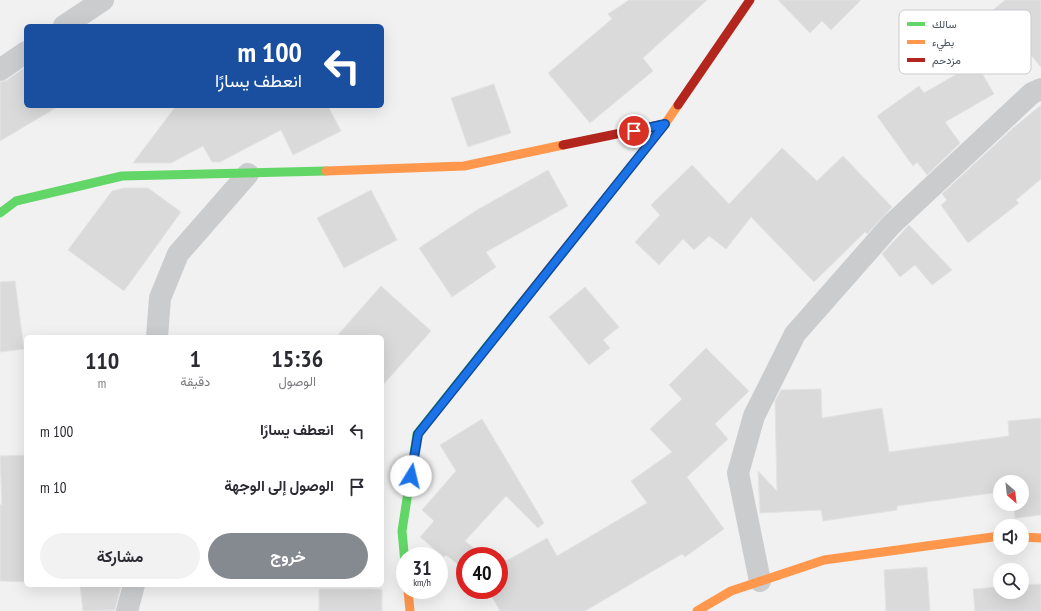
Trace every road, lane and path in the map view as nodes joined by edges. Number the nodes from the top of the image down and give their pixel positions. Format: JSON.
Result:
{"nodes":[{"id":1,"x":102,"y":0,"type":"edge"},
{"id":2,"x":750,"y":0,"type":"edge"},
{"id":3,"x":67,"y":24,"type":"edge"},
{"id":4,"x":24,"y":53,"type":"edge"},
{"id":5,"x":0,"y":70,"type":"edge"},
{"id":6,"x":1041,"y":89,"type":"edge"},
{"id":7,"x":665,"y":124,"type":"junction"},
{"id":8,"x":248,"y":174,"type":"junction"},
{"id":9,"x":0,"y":213,"type":"edge"},
{"id":10,"x":157,"y":335,"type":"edge"},
{"id":11,"x":993,"y":537,"type":"edge"},
{"id":12,"x":1029,"y":537,"type":"edge"},
{"id":13,"x":1041,"y":538,"type":"edge"},
{"id":14,"x":404,"y":547,"type":"edge"},
{"id":15,"x":760,"y":581,"type":"junction"},
{"id":16,"x":133,"y":587,"type":"edge"},
{"id":17,"x":409,"y":599,"type":"edge"},
{"id":18,"x":127,"y":611,"type":"edge"},
{"id":19,"x":410,"y":611,"type":"edge"},
{"id":20,"x":697,"y":611,"type":"edge"}],
"edges":[{"from":1,"to":3,"type":"street"},
{"from":2,"to":7,"type":"street"},
{"from":4,"to":5,"type":"street"},
{"from":6,"to":15,"type":"street"},
{"from":7,"to":8,"type":"street"},
{"from":7,"to":14,"type":"street"},
{"from":8,"to":9,"type":"street"},
{"from":8,"to":10,"type":"street"},
{"from":11,"to":15,"type":"street"},
{"from":12,"to":13,"type":"street"},
{"from":15,"to":20,"type":"street"},
{"from":16,"to":18,"type":"street"},
{"from":17,"to":19,"type":"street"}]}
